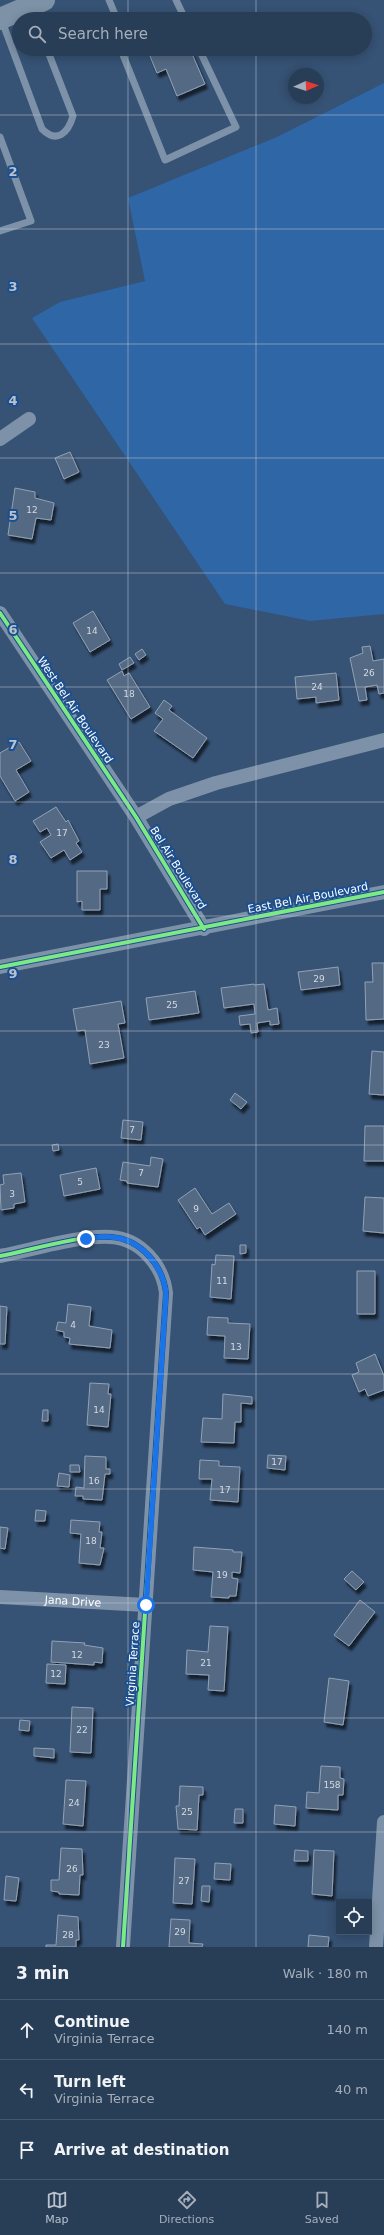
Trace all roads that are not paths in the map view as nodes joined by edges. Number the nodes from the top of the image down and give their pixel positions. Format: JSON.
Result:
{"nodes":[{"id":1,"x":109,"y":0,"type":"edge"},
{"id":2,"x":176,"y":0,"type":"edge"},
{"id":3,"x":35,"y":6,"type":"edge"},
{"id":4,"x":19,"y":12,"type":"edge"},
{"id":5,"x":114,"y":12,"type":"edge"},
{"id":6,"x":182,"y":12,"type":"edge"},
{"id":7,"x":12,"y":15,"type":"edge"},
{"id":8,"x":1,"y":19,"type":"edge"},
{"id":9,"x":12,"y":49,"type":"edge"},
{"id":10,"x":15,"y":56,"type":"edge"},
{"id":11,"x":50,"y":56,"type":"edge"},
{"id":12,"x":123,"y":56,"type":"edge"},
{"id":13,"x":202,"y":56,"type":"edge"},
{"id":14,"x":0,"y":137,"type":"edge"},
{"id":15,"x":0,"y":231,"type":"edge"},
{"id":16,"x":29,"y":419,"type":"dead end"},
{"id":17,"x":0,"y":439,"type":"edge"},
{"id":18,"x":0,"y":613,"type":"edge"},
{"id":19,"x":384,"y":740,"type":"edge"},
{"id":20,"x":136,"y":816,"type":"junction"},
{"id":21,"x":384,"y":892,"type":"edge"},
{"id":22,"x":204,"y":928,"type":"junction"},
{"id":23,"x":0,"y":967,"type":"edge"},
{"id":24,"x":0,"y":1256,"type":"edge"},
{"id":25,"x":0,"y":1597,"type":"edge"},
{"id":26,"x":146,"y":1605,"type":"junction"},
{"id":27,"x":384,"y":1822,"type":"edge"},
{"id":28,"x":124,"y":1947,"type":"edge"},
{"id":29,"x":376,"y":1947,"type":"edge"}],
"edges":[{"from":1,"to":5,"type":"lane"},
{"from":2,"to":6,"type":"lane"},
{"from":3,"to":4,"type":"highway"},
{"from":7,"to":8,"type":"highway"},
{"from":8,"to":9,"type":"lane"},
{"from":10,"to":11,"type":"lane"},
{"from":12,"to":13,"type":"lane"},
{"from":14,"to":15,"type":"lane"},
{"from":16,"to":17,"type":"street"},
{"from":18,"to":20,"type":"street","name":"West Bel Air Boulevard"},
{"from":19,"to":20,"type":"street"},
{"from":20,"to":22,"type":"street","name":"Bel Air Boulevard"},
{"from":21,"to":22,"type":"street","name":"East Bel Air Boulevard"},
{"from":22,"to":23,"type":"street","name":"East Bel Air Boulevard"},
{"from":24,"to":26,"type":"street","name":"Virginia Terrace"},
{"from":25,"to":26,"type":"street","name":"Jana Drive"},
{"from":26,"to":28,"type":"street","name":"Virginia Terrace"},
{"from":27,"to":29,"type":"street"}]}
